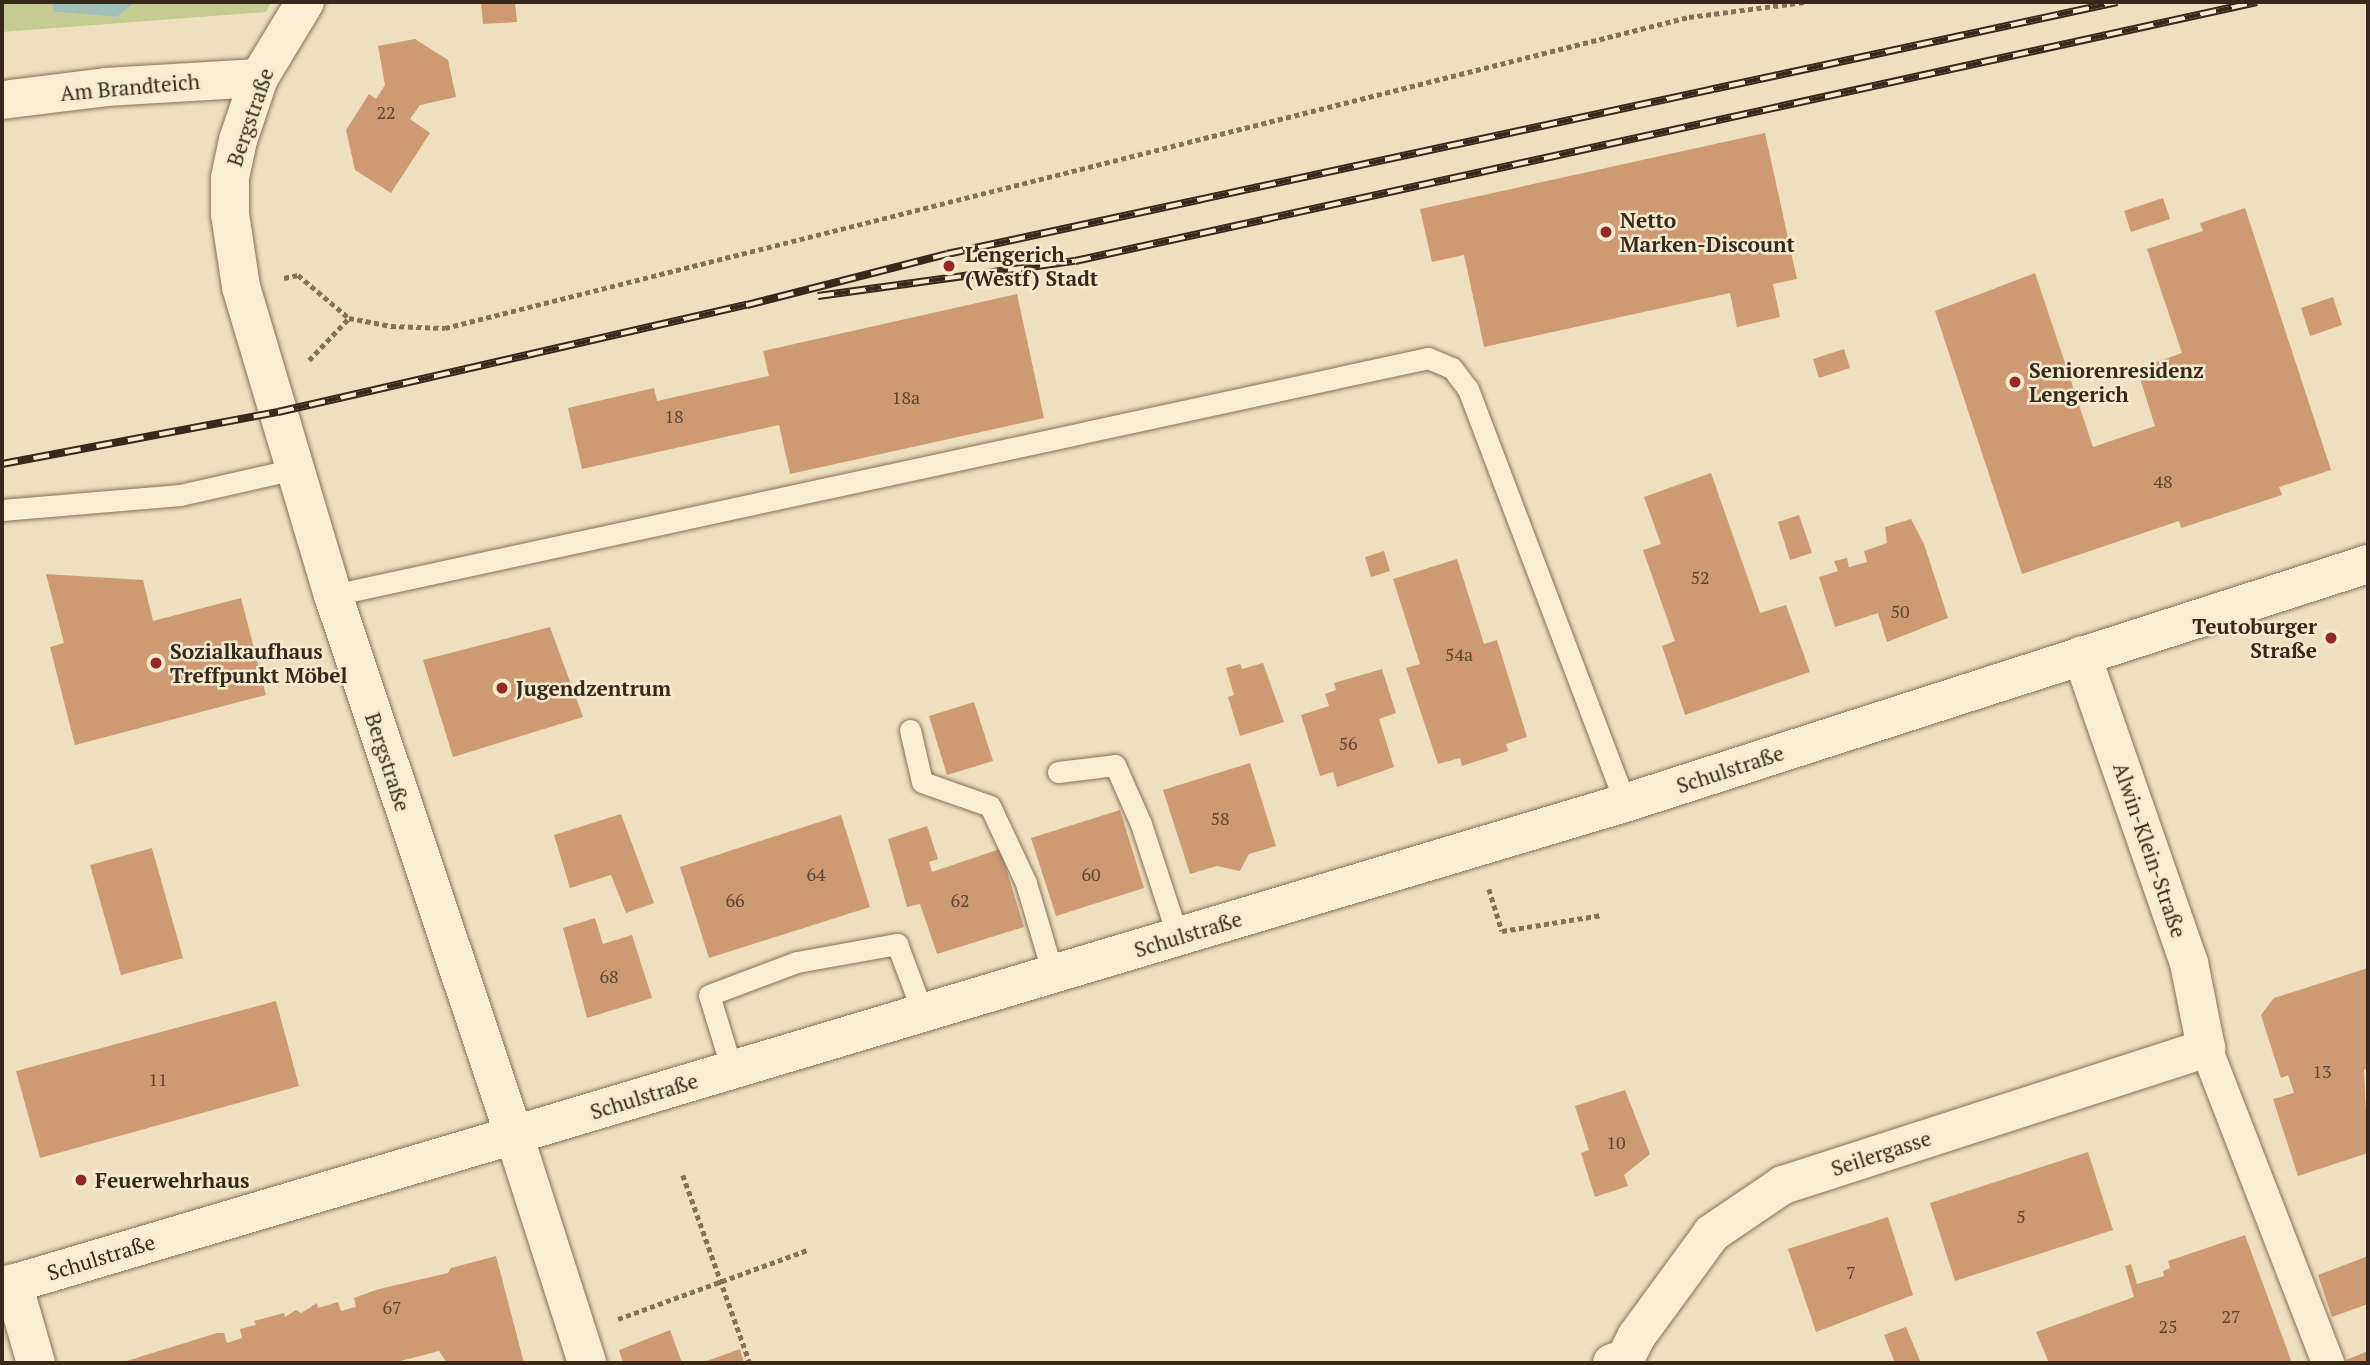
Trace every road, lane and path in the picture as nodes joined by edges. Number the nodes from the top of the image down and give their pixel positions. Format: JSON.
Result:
{"nodes":[{"id":1,"x":305,"y":2,"type":"edge"},
{"id":2,"x":1804,"y":2,"type":"edge"},
{"id":3,"x":259,"y":78,"type":"junction"},
{"id":4,"x":2,"y":100,"type":"edge"},
{"id":5,"x":241,"y":287,"type":"junction"},
{"id":6,"x":349,"y":318,"type":"junction"},
{"id":7,"x":268,"y":374,"type":"junction"},
{"id":8,"x":295,"y":469,"type":"junction"},
{"id":9,"x":2,"y":510,"type":"edge"},
{"id":10,"x":2368,"y":564,"type":"edge"},
{"id":11,"x":333,"y":595,"type":"junction"},
{"id":12,"x":2082,"y":655,"type":"junction"},
{"id":13,"x":910,"y":730,"type":"dead end"},
{"id":14,"x":1058,"y":772,"type":"dead end"},
{"id":15,"x":1625,"y":803,"type":"junction"},
{"id":16,"x":1476,"y":847,"type":"junction"},
{"id":17,"x":1602,"y":915,"type":"dead end"},
{"id":18,"x":1178,"y":937,"type":"junction"},
{"id":19,"x":1053,"y":974,"type":"junction"},
{"id":20,"x":923,"y":1013,"type":"junction"},
{"id":21,"x":2206,"y":1048,"type":"junction"},
{"id":22,"x":732,"y":1070,"type":"junction"},
{"id":23,"x":514,"y":1135,"type":"junction"},
{"id":24,"x":683,"y":1175,"type":"dead end"},
{"id":25,"x":808,"y":1250,"type":"dead end"},
{"id":26,"x":721,"y":1282,"type":"junction"},
{"id":27,"x":7,"y":1285,"type":"edge"},
{"id":28,"x":582,"y":1348,"type":"edge"},
{"id":29,"x":1621,"y":1362,"type":"edge"},
{"id":30,"x":36,"y":1363,"type":"edge"},
{"id":31,"x":750,"y":1363,"type":"edge"},
{"id":32,"x":2328,"y":1363,"type":"edge"}],
"edges":[{"from":1,"to":3,"type":"main road","name":"Bergstraße"},
{"from":2,"to":6,"type":"path"},
{"from":3,"to":4,"type":"main road","name":"Am Brandteich"},
{"from":3,"to":5,"type":"main road","name":"Bergstraße"},
{"from":5,"to":6,"type":"path"},
{"from":5,"to":7,"type":"main road","name":"Bergstraße"},
{"from":6,"to":7,"type":"path"},
{"from":7,"to":8,"type":"main road","name":"Bergstraße"},
{"from":8,"to":9,"type":"lane"},
{"from":8,"to":11,"type":"main road","name":"Bergstraße"},
{"from":10,"to":12,"type":"main road","name":"Schulstraße"},
{"from":11,"to":15,"type":"lane"},
{"from":11,"to":23,"type":"main road","name":"Bergstraße"},
{"from":12,"to":15,"type":"main road","name":"Schulstraße"},
{"from":12,"to":21,"type":"main road","name":"Alwin-Klein-Straße"},
{"from":13,"to":19,"type":"lane"},
{"from":14,"to":18,"type":"lane"},
{"from":15,"to":16,"type":"main road","name":"Schulstraße"},
{"from":16,"to":17,"type":"path"},
{"from":16,"to":18,"type":"main road","name":"Schulstraße"},
{"from":18,"to":19,"type":"main road","name":"Schulstraße"},
{"from":19,"to":20,"type":"main road","name":"Schulstraße"},
{"from":20,"to":22,"type":"main road","name":"Schulstraße"},
{"from":20,"to":22,"type":"lane"},
{"from":21,"to":29,"type":"main road","name":"Seilergasse"},
{"from":21,"to":32,"type":"street"},
{"from":22,"to":23,"type":"main road","name":"Schulstraße"},
{"from":23,"to":27,"type":"main road","name":"Schulstraße"},
{"from":23,"to":28,"type":"main road","name":"Bergstraße"},
{"from":24,"to":26,"type":"path"},
{"from":25,"to":26,"type":"path"},
{"from":26,"to":28,"type":"path"},
{"from":26,"to":31,"type":"path"},
{"from":27,"to":30,"type":"main road"}]}
